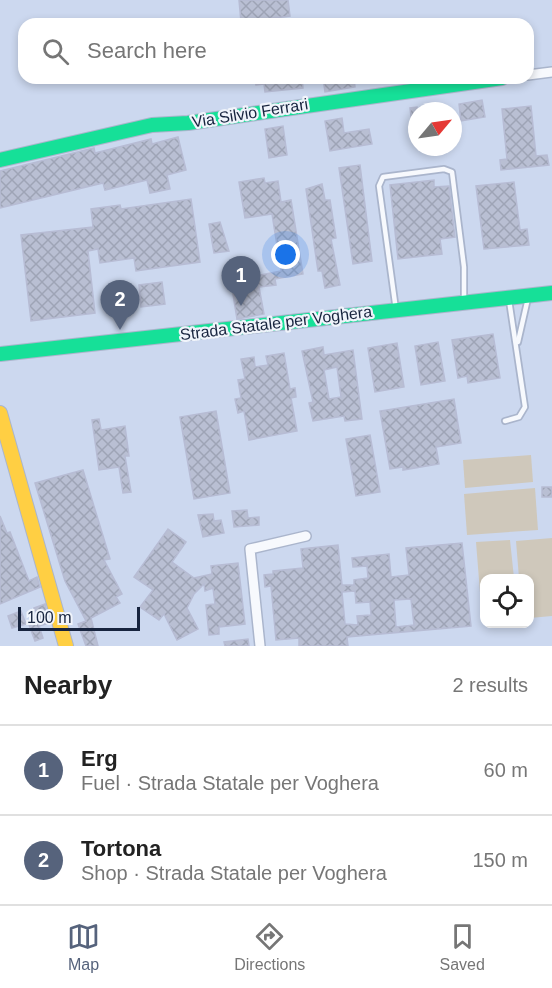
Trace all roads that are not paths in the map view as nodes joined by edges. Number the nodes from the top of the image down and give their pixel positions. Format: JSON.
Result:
{"nodes":[{"id":1,"x":552,"y":72,"type":"edge"},
{"id":2,"x":534,"y":74,"type":"edge"},
{"id":3,"x":460,"y":84,"type":"edge"},
{"id":4,"x":0,"y":160,"type":"edge"},
{"id":5,"x":552,"y":293,"type":"edge"},
{"id":6,"x":529,"y":295,"type":"junction"},
{"id":7,"x":508,"y":297,"type":"junction"},
{"id":8,"x":465,"y":302,"type":"junction"},
{"id":9,"x":396,"y":310,"type":"junction"},
{"id":10,"x":518,"y":345,"type":"junction"},
{"id":11,"x":0,"y":354,"type":"edge"},
{"id":12,"x":0,"y":414,"type":"edge"},
{"id":13,"x":505,"y":421,"type":"dead end"},
{"id":14,"x":306,"y":536,"type":"dead end"},
{"id":15,"x":66,"y":646,"type":"edge"},
{"id":16,"x":260,"y":646,"type":"edge"}],
"edges":[{"from":1,"to":2,"type":"street"},
{"from":3,"to":4,"type":"street","name":"Via Silvio Ferrari"},
{"from":5,"to":6,"type":"street","name":"Strada Statale per Voghera"},
{"from":6,"to":7,"type":"street","name":"Strada Statale per Voghera"},
{"from":6,"to":10,"type":"lane"},
{"from":7,"to":8,"type":"street","name":"Strada Statale per Voghera"},
{"from":7,"to":10,"type":"lane"},
{"from":8,"to":9,"type":"street","name":"Strada Statale per Voghera"},
{"from":8,"to":9,"type":"lane"},
{"from":9,"to":11,"type":"street","name":"Strada Statale per Voghera"},
{"from":10,"to":13,"type":"lane"},
{"from":12,"to":15,"type":"street"},
{"from":14,"to":16,"type":"street"}]}
